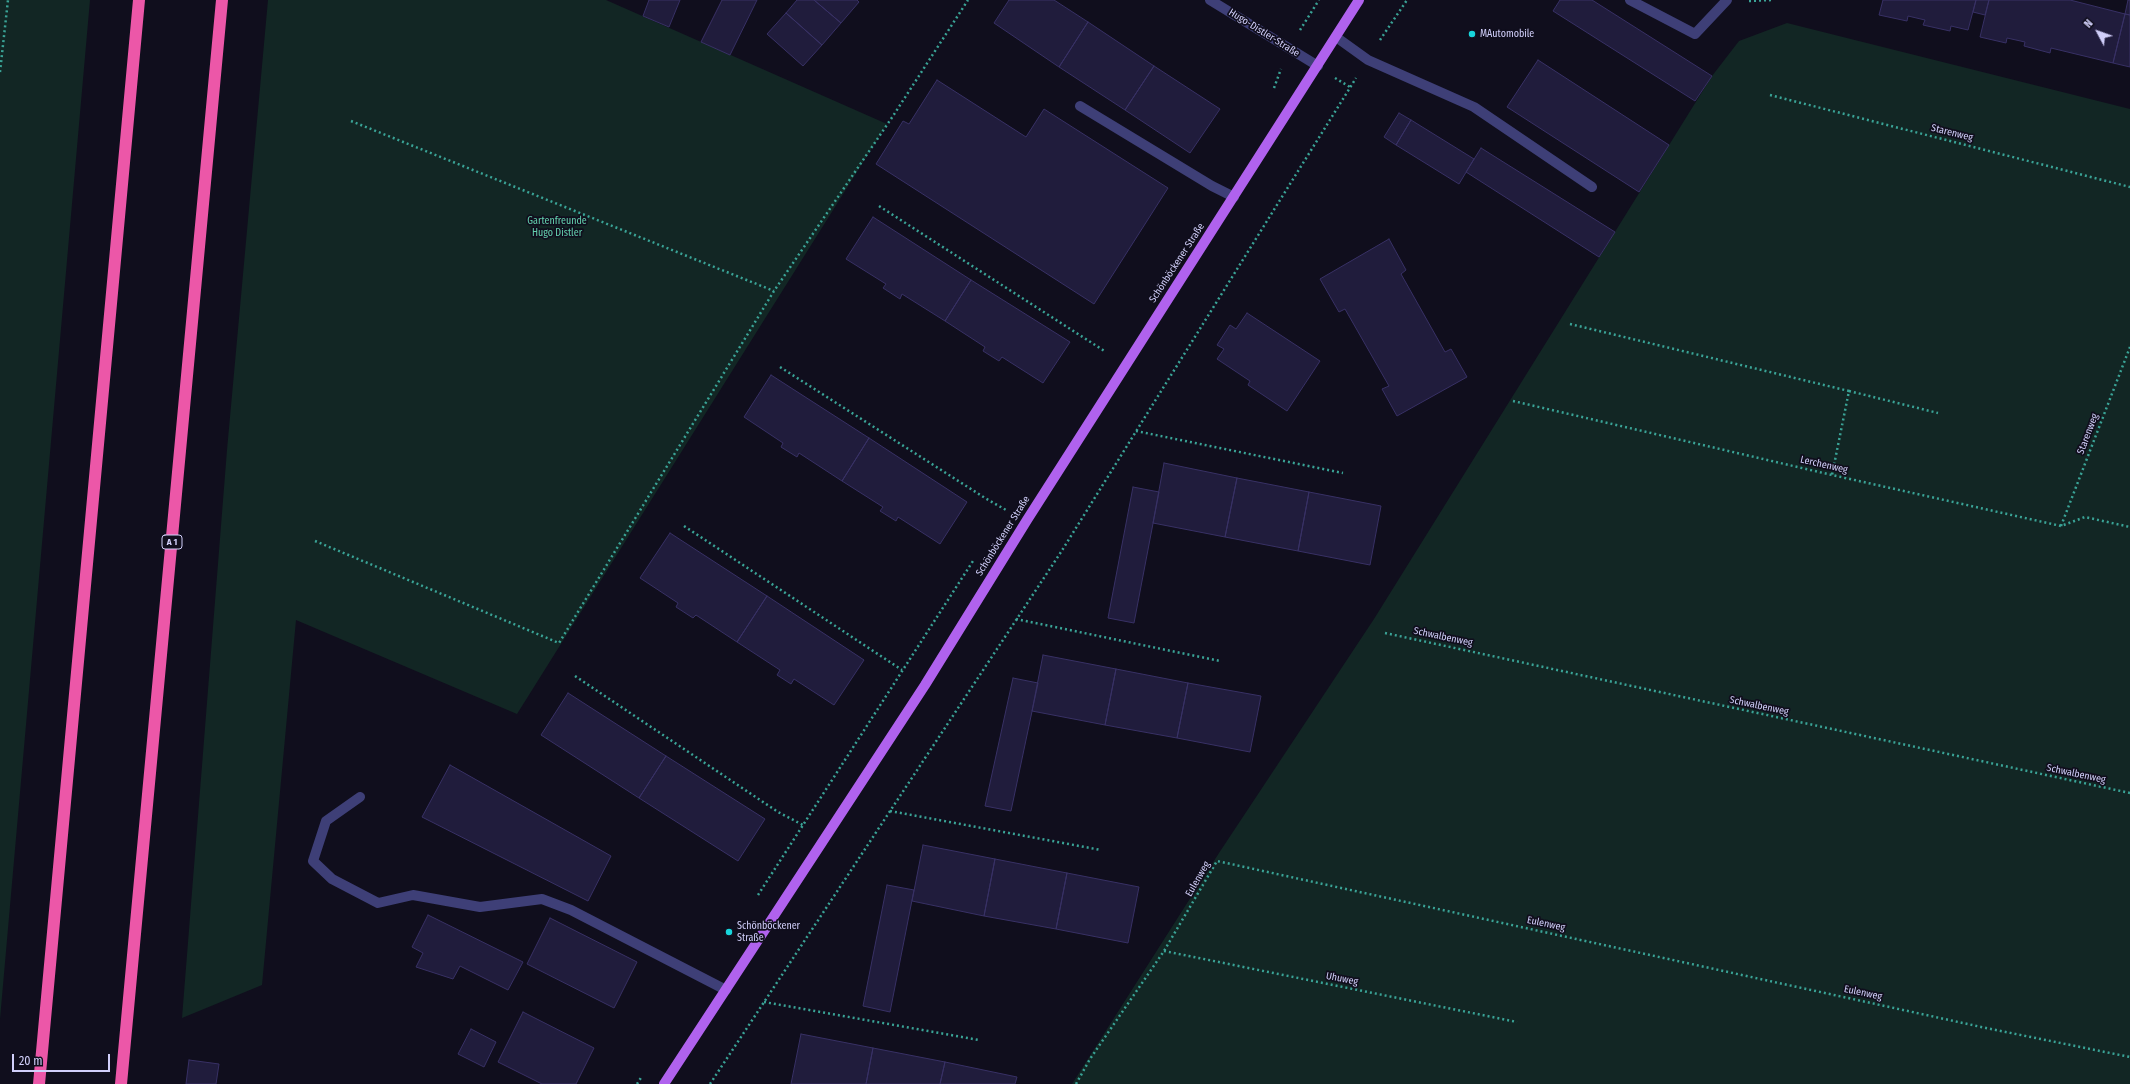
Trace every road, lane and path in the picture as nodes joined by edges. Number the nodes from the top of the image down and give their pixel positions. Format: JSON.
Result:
{"nodes":[{"id":1,"x":8,"y":0,"type":"edge"},
{"id":2,"x":139,"y":0,"type":"edge"},
{"id":3,"x":222,"y":0,"type":"edge"},
{"id":4,"x":968,"y":0,"type":"edge"},
{"id":5,"x":1210,"y":0,"type":"edge"},
{"id":6,"x":1318,"y":0,"type":"edge"},
{"id":7,"x":1359,"y":0,"type":"edge"},
{"id":8,"x":1407,"y":0,"type":"edge"},
{"id":9,"x":1630,"y":0,"type":"edge"},
{"id":10,"x":1727,"y":0,"type":"edge"},
{"id":11,"x":1336,"y":37,"type":"junction"},
{"id":12,"x":1289,"y":48,"type":"junction"},
{"id":13,"x":1368,"y":60,"type":"junction"},
{"id":14,"x":1318,"y":66,"type":"junction"},
{"id":15,"x":0,"y":72,"type":"edge"},
{"id":16,"x":1273,"y":91,"type":"dead end"},
{"id":17,"x":1770,"y":95,"type":"dead end"},
{"id":18,"x":1080,"y":106,"type":"dead end"},
{"id":19,"x":351,"y":121,"type":"dead end"},
{"id":20,"x":1592,"y":187,"type":"dead end"},
{"id":21,"x":2130,"y":187,"type":"edge"},
{"id":22,"x":1234,"y":197,"type":"junction"},
{"id":23,"x":879,"y":206,"type":"dead end"},
{"id":24,"x":774,"y":291,"type":"junction"},
{"id":25,"x":1570,"y":324,"type":"dead end"},
{"id":26,"x":1110,"y":346,"type":"dead end"},
{"id":27,"x":2130,"y":348,"type":"edge"},
{"id":28,"x":1106,"y":352,"type":"junction"},
{"id":29,"x":2129,"y":352,"type":"edge"},
{"id":30,"x":1102,"y":359,"type":"dead end"},
{"id":31,"x":780,"y":367,"type":"dead end"},
{"id":32,"x":1849,"y":391,"type":"junction"},
{"id":33,"x":1513,"y":402,"type":"dead end"},
{"id":34,"x":1938,"y":413,"type":"dead end"},
{"id":35,"x":1136,"y":431,"type":"junction"},
{"id":36,"x":1343,"y":473,"type":"dead end"},
{"id":37,"x":1832,"y":475,"type":"junction"},
{"id":38,"x":1010,"y":503,"type":"dead end"},
{"id":39,"x":1006,"y":510,"type":"junction"},
{"id":40,"x":1002,"y":516,"type":"dead end"},
{"id":41,"x":684,"y":526,"type":"dead end"},
{"id":42,"x":2061,"y":526,"type":"junction"},
{"id":43,"x":2130,"y":527,"type":"edge"},
{"id":44,"x":315,"y":541,"type":"dead end"},
{"id":45,"x":976,"y":556,"type":"dead end"},
{"id":46,"x":1016,"y":619,"type":"junction"},
{"id":47,"x":1385,"y":633,"type":"dead end"},
{"id":48,"x":1220,"y":661,"type":"dead end"},
{"id":49,"x":902,"y":670,"type":"junction"},
{"id":50,"x":575,"y":676,"type":"dead end"},
{"id":51,"x":2130,"y":793,"type":"edge"},
{"id":52,"x":360,"y":797,"type":"dead end"},
{"id":53,"x":890,"y":811,"type":"junction"},
{"id":54,"x":803,"y":825,"type":"junction"},
{"id":55,"x":1101,"y":850,"type":"dead end"},
{"id":56,"x":756,"y":898,"type":"dead end"},
{"id":57,"x":1164,"y":951,"type":"junction"},
{"id":58,"x":726,"y":990,"type":"junction"},
{"id":59,"x":764,"y":1002,"type":"junction"},
{"id":60,"x":1517,"y":1022,"type":"dead end"},
{"id":61,"x":979,"y":1040,"type":"dead end"},
{"id":62,"x":2130,"y":1057,"type":"edge"},
{"id":63,"x":643,"y":1074,"type":"dead end"},
{"id":64,"x":39,"y":1084,"type":"edge"},
{"id":65,"x":122,"y":1084,"type":"edge"},
{"id":66,"x":637,"y":1084,"type":"edge"},
{"id":67,"x":664,"y":1084,"type":"edge"},
{"id":68,"x":710,"y":1084,"type":"edge"},
{"id":69,"x":1076,"y":1084,"type":"edge"}],
"edges":[{"from":1,"to":15,"type":"path"},
{"from":2,"to":64,"type":"highway"},
{"from":3,"to":65,"type":"highway","number":"A 1"},
{"from":4,"to":24,"type":"path"},
{"from":5,"to":12,"type":"street","name":"Hugo-Distler-Straße"},
{"from":6,"to":12,"type":"path"},
{"from":7,"to":11,"type":"main road","name":"Schönböckener Straße"},
{"from":8,"to":13,"type":"path"},
{"from":9,"to":10,"type":"street"},
{"from":11,"to":13,"type":"street"},
{"from":11,"to":14,"type":"main road","name":"Schönböckener Straße"},
{"from":12,"to":14,"type":"street","name":"Hugo-Distler-Straße"},
{"from":12,"to":16,"type":"path"},
{"from":13,"to":20,"type":"street"},
{"from":13,"to":35,"type":"path"},
{"from":14,"to":22,"type":"main road","name":"Schönböckener Straße"},
{"from":17,"to":21,"type":"path","name":"Starenweg"},
{"from":18,"to":22,"type":"street"},
{"from":19,"to":24,"type":"path"},
{"from":22,"to":58,"type":"main road","name":"Schönböckener Straße"},
{"from":23,"to":28,"type":"path"},
{"from":24,"to":44,"type":"path"},
{"from":25,"to":32,"type":"path"},
{"from":26,"to":28,"type":"path"},
{"from":27,"to":29,"type":"path","name":"Starenweg"},
{"from":28,"to":30,"type":"path"},
{"from":29,"to":42,"type":"path","name":"Starenweg"},
{"from":31,"to":39,"type":"path"},
{"from":32,"to":34,"type":"path"},
{"from":32,"to":37,"type":"path"},
{"from":33,"to":37,"type":"path","name":"Lerchenweg"},
{"from":35,"to":36,"type":"path"},
{"from":35,"to":46,"type":"path"},
{"from":37,"to":42,"type":"path","name":"Lerchenweg"},
{"from":38,"to":39,"type":"path"},
{"from":39,"to":40,"type":"path"},
{"from":41,"to":49,"type":"path"},
{"from":42,"to":43,"type":"path"},
{"from":45,"to":49,"type":"path"},
{"from":46,"to":48,"type":"path"},
{"from":46,"to":53,"type":"path"},
{"from":47,"to":51,"type":"path","name":"Schwalbenweg"},
{"from":49,"to":54,"type":"path"},
{"from":50,"to":54,"type":"path"},
{"from":52,"to":58,"type":"street"},
{"from":53,"to":55,"type":"path"},
{"from":53,"to":59,"type":"path"},
{"from":54,"to":56,"type":"path"},
{"from":57,"to":60,"type":"path","name":"Uhuweg"},
{"from":57,"to":62,"type":"path","name":"Eulenweg"},
{"from":57,"to":69,"type":"path","name":"Eulenweg"},
{"from":58,"to":67,"type":"main road","name":"Schönböckener Straße"},
{"from":59,"to":61,"type":"path"},
{"from":59,"to":68,"type":"path"},
{"from":63,"to":66,"type":"path"}]}
